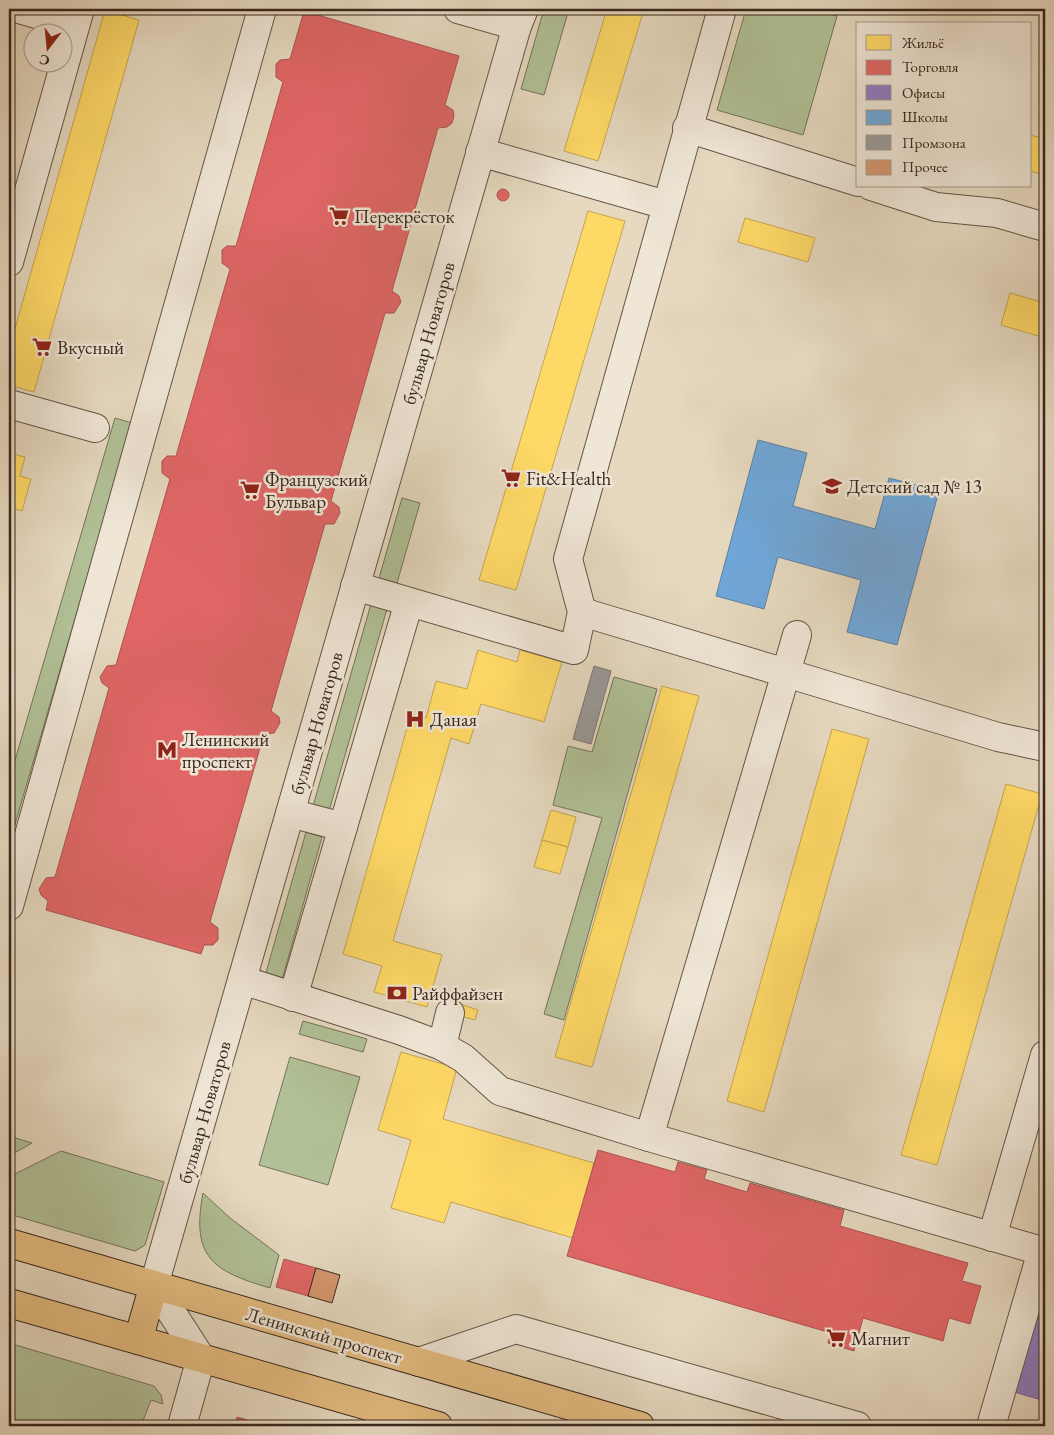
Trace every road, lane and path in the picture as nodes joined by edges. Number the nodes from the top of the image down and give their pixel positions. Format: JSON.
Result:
{"nodes":[{"id":1,"x":19,"y":9,"type":"edge"},
{"id":2,"x":262,"y":9,"type":"edge"},
{"id":3,"x":458,"y":9,"type":"edge"},
{"id":4,"x":722,"y":9,"type":"edge"},
{"id":5,"x":77,"y":17,"type":"edge"},
{"id":6,"x":520,"y":17,"type":"edge"},
{"id":7,"x":687,"y":128,"type":"junction"},
{"id":8,"x":480,"y":152,"type":"junction"},
{"id":9,"x":856,"y":181,"type":"edge"},
{"id":10,"x":878,"y":188,"type":"edge"},
{"id":11,"x":666,"y":205,"type":"junction"},
{"id":12,"x":1045,"y":227,"type":"edge"},
{"id":13,"x":9,"y":262,"type":"edge"},
{"id":14,"x":9,"y":404,"type":"edge"},
{"id":15,"x":94,"y":428,"type":"dead end"},
{"id":16,"x":355,"y":586,"type":"junction"},
{"id":17,"x":409,"y":602,"type":"junction"},
{"id":18,"x":582,"y":612,"type":"junction"},
{"id":19,"x":797,"y":635,"type":"dead end"},
{"id":20,"x":786,"y":673,"type":"junction"},
{"id":21,"x":1045,"y":746,"type":"edge"},
{"id":22,"x":290,"y":813,"type":"junction"},
{"id":23,"x":343,"y":827,"type":"junction"},
{"id":24,"x":9,"y":906,"type":"edge"},
{"id":25,"x":242,"y":980,"type":"junction"},
{"id":26,"x":293,"y":997,"type":"junction"},
{"id":27,"x":450,"y":1013,"type":"dead end"},
{"id":28,"x":442,"y":1046,"type":"junction"},
{"id":29,"x":1045,"y":1055,"type":"edge"},
{"id":30,"x":648,"y":1137,"type":"junction"},
{"id":31,"x":992,"y":1237,"type":"junction"},
{"id":32,"x":9,"y":1243,"type":"edge"},
{"id":33,"x":1044,"y":1252,"type":"edge"},
{"id":34,"x":154,"y":1285,"type":"junction"},
{"id":35,"x":9,"y":1303,"type":"edge"},
{"id":36,"x":138,"y":1340,"type":"junction"},
{"id":37,"x":201,"y":1358,"type":"junction"},
{"id":38,"x":419,"y":1362,"type":"junction"},
{"id":39,"x":411,"y":1422,"type":"edge"},
{"id":40,"x":182,"y":1426,"type":"edge"},
{"id":41,"x":438,"y":1426,"type":"edge"},
{"id":42,"x":640,"y":1426,"type":"edge"},
{"id":43,"x":857,"y":1426,"type":"edge"},
{"id":44,"x":991,"y":1426,"type":"edge"}],
"edges":[{"from":1,"to":5,"type":"street"},
{"from":2,"to":24,"type":"street"},
{"from":3,"to":6,"type":"street"},
{"from":4,"to":7,"type":"street"},
{"from":5,"to":13,"type":"street"},
{"from":6,"to":8,"type":"street","name":"бульвар Новаторов"},
{"from":7,"to":9,"type":"street"},
{"from":7,"to":11,"type":"street"},
{"from":8,"to":11,"type":"street"},
{"from":8,"to":16,"type":"street","name":"бульвар Новаторов"},
{"from":10,"to":12,"type":"street"},
{"from":11,"to":18,"type":"street"},
{"from":14,"to":15,"type":"street"},
{"from":16,"to":17,"type":"street"},
{"from":16,"to":22,"type":"street","name":"бульвар Новаторов"},
{"from":17,"to":18,"type":"street"},
{"from":17,"to":23,"type":"street"},
{"from":18,"to":20,"type":"street"},
{"from":19,"to":20,"type":"street"},
{"from":20,"to":21,"type":"street"},
{"from":20,"to":30,"type":"street"},
{"from":22,"to":23,"type":"street"},
{"from":22,"to":25,"type":"street","name":"бульвар Новаторов"},
{"from":23,"to":26,"type":"street"},
{"from":25,"to":26,"type":"street"},
{"from":25,"to":34,"type":"street","name":"бульвар Новаторов"},
{"from":26,"to":28,"type":"street"},
{"from":27,"to":28,"type":"street"},
{"from":28,"to":30,"type":"street"},
{"from":29,"to":31,"type":"street"},
{"from":30,"to":31,"type":"street"},
{"from":31,"to":33,"type":"street"},
{"from":32,"to":34,"type":"main road","name":"Ленинский проспект"},
{"from":33,"to":44,"type":"street"},
{"from":34,"to":36,"type":"main road"},
{"from":34,"to":37,"type":"street"},
{"from":34,"to":38,"type":"main road","name":"Ленинский проспект"},
{"from":35,"to":36,"type":"main road"},
{"from":36,"to":37,"type":"main road"},
{"from":37,"to":39,"type":"main road"},
{"from":37,"to":40,"type":"street"},
{"from":38,"to":42,"type":"main road","name":"Ленинский проспект"},
{"from":38,"to":43,"type":"street"},
{"from":39,"to":41,"type":"main road"}]}
